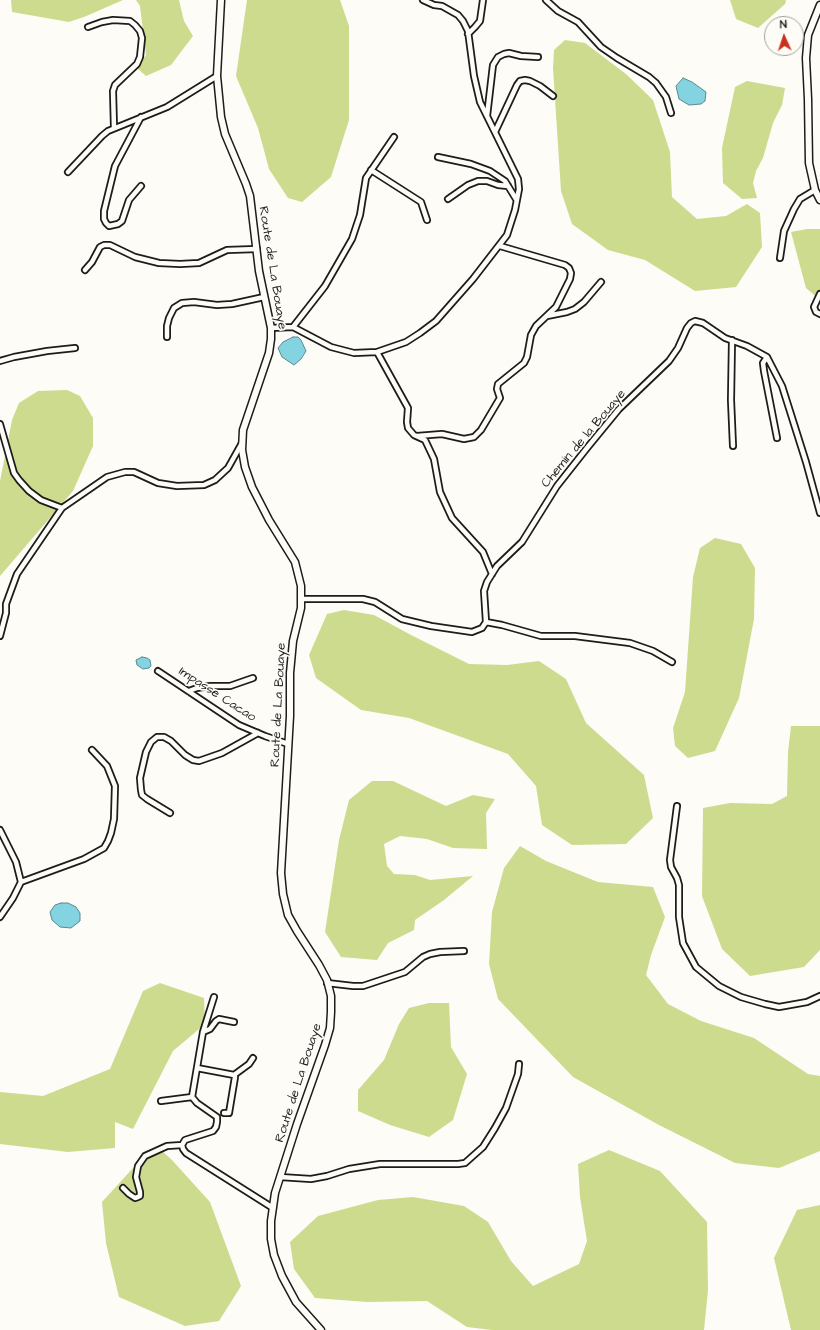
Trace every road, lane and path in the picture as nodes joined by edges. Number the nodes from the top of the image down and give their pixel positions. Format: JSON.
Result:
{"nodes":[{"id":1,"x":221,"y":0,"type":"edge"},
{"id":2,"x":423,"y":0,"type":"edge"},
{"id":3,"x":483,"y":0,"type":"edge"},
{"id":4,"x":546,"y":0,"type":"edge"},
{"id":5,"x":820,"y":5,"type":"edge"},
{"id":6,"x":88,"y":27,"type":"dead end"},
{"id":7,"x":468,"y":34,"type":"junction"},
{"id":8,"x":538,"y":57,"type":"dead end"},
{"id":9,"x":217,"y":76,"type":"junction"},
{"id":10,"x":554,"y":96,"type":"dead end"},
{"id":11,"x":671,"y":113,"type":"dead end"},
{"id":12,"x":487,"y":116,"type":"junction"},
{"id":13,"x":141,"y":117,"type":"junction"},
{"id":14,"x":114,"y":128,"type":"junction"},
{"id":15,"x":494,"y":132,"type":"junction"},
{"id":16,"x":394,"y":137,"type":"dead end"},
{"id":17,"x":438,"y":157,"type":"dead end"},
{"id":18,"x":371,"y":170,"type":"junction"},
{"id":19,"x":68,"y":172,"type":"dead end"},
{"id":20,"x":141,"y":186,"type":"dead end"},
{"id":21,"x":508,"y":186,"type":"junction"},
{"id":22,"x":815,"y":190,"type":"junction"},
{"id":23,"x":448,"y":199,"type":"dead end"},
{"id":24,"x":516,"y":199,"type":"junction"},
{"id":25,"x":820,"y":200,"type":"edge"},
{"id":26,"x":427,"y":220,"type":"dead end"},
{"id":27,"x":500,"y":246,"type":"junction"},
{"id":28,"x":257,"y":249,"type":"junction"},
{"id":29,"x":780,"y":258,"type":"dead end"},
{"id":30,"x":85,"y":270,"type":"dead end"},
{"id":31,"x":601,"y":282,"type":"dead end"},
{"id":32,"x":820,"y":294,"type":"edge"},
{"id":33,"x":264,"y":298,"type":"junction"},
{"id":34,"x":820,"y":314,"type":"edge"},
{"id":35,"x":547,"y":316,"type":"junction"},
{"id":36,"x":293,"y":327,"type":"junction"},
{"id":37,"x":271,"y":328,"type":"junction"},
{"id":38,"x":167,"y":338,"type":"dead end"},
{"id":39,"x":732,"y":340,"type":"junction"},
{"id":40,"x":74,"y":348,"type":"dead end"},
{"id":41,"x":377,"y":352,"type":"junction"},
{"id":42,"x":767,"y":357,"type":"junction"},
{"id":43,"x":0,"y":361,"type":"edge"},
{"id":44,"x":0,"y":424,"type":"edge"},
{"id":45,"x":417,"y":436,"type":"junction"},
{"id":46,"x":776,"y":438,"type":"dead end"},
{"id":47,"x":242,"y":443,"type":"junction"},
{"id":48,"x":733,"y":446,"type":"dead end"},
{"id":49,"x":62,"y":508,"type":"junction"},
{"id":50,"x":820,"y":513,"type":"edge"},
{"id":51,"x":492,"y":574,"type":"junction"},
{"id":52,"x":301,"y":599,"type":"junction"},
{"id":53,"x":486,"y":622,"type":"junction"},
{"id":54,"x":0,"y":636,"type":"edge"},
{"id":55,"x":672,"y":662,"type":"dead end"},
{"id":56,"x":158,"y":671,"type":"dead end"},
{"id":57,"x":253,"y":678,"type":"dead end"},
{"id":58,"x":189,"y":691,"type":"junction"},
{"id":59,"x":258,"y":734,"type":"junction"},
{"id":60,"x":288,"y":744,"type":"junction"},
{"id":61,"x":92,"y":750,"type":"dead end"},
{"id":62,"x":677,"y":806,"type":"dead end"},
{"id":63,"x":170,"y":813,"type":"dead end"},
{"id":64,"x":0,"y":830,"type":"edge"},
{"id":65,"x":21,"y":882,"type":"junction"},
{"id":66,"x":0,"y":917,"type":"edge"},
{"id":67,"x":464,"y":951,"type":"dead end"},
{"id":68,"x":327,"y":983,"type":"junction"},
{"id":69,"x":820,"y":996,"type":"edge"},
{"id":70,"x":214,"y":997,"type":"dead end"},
{"id":71,"x":234,"y":1022,"type":"dead end"},
{"id":72,"x":203,"y":1032,"type":"junction"},
{"id":73,"x":253,"y":1058,"type":"dead end"},
{"id":74,"x":519,"y":1064,"type":"dead end"},
{"id":75,"x":197,"y":1068,"type":"junction"},
{"id":76,"x":234,"y":1075,"type":"junction"},
{"id":77,"x":192,"y":1097,"type":"junction"},
{"id":78,"x":161,"y":1101,"type":"dead end"},
{"id":79,"x":224,"y":1113,"type":"dead end"},
{"id":80,"x":182,"y":1145,"type":"junction"},
{"id":81,"x":280,"y":1177,"type":"junction"},
{"id":82,"x":123,"y":1188,"type":"dead end"},
{"id":83,"x":273,"y":1208,"type":"junction"},
{"id":84,"x":321,"y":1330,"type":"edge"}],
"edges":[{"from":1,"to":9,"type":"main road","name":"Route de La Bouaye"},
{"from":2,"to":7,"type":"street"},
{"from":3,"to":7,"type":"street"},
{"from":4,"to":11,"type":"street"},
{"from":5,"to":22,"type":"main road"},
{"from":6,"to":14,"type":"street"},
{"from":7,"to":12,"type":"street"},
{"from":8,"to":12,"type":"street"},
{"from":9,"to":13,"type":"street"},
{"from":9,"to":28,"type":"main road","name":"Route de La Bouaye"},
{"from":10,"to":15,"type":"street"},
{"from":12,"to":15,"type":"street"},
{"from":13,"to":14,"type":"street"},
{"from":13,"to":20,"type":"street"},
{"from":14,"to":19,"type":"street"},
{"from":15,"to":24,"type":"street"},
{"from":16,"to":18,"type":"street"},
{"from":17,"to":21,"type":"street"},
{"from":18,"to":26,"type":"street"},
{"from":18,"to":36,"type":"street"},
{"from":21,"to":23,"type":"street"},
{"from":21,"to":24,"type":"street"},
{"from":22,"to":25,"type":"main road"},
{"from":22,"to":29,"type":"street"},
{"from":24,"to":27,"type":"street"},
{"from":27,"to":35,"type":"street"},
{"from":27,"to":41,"type":"street"},
{"from":28,"to":30,"type":"street"},
{"from":28,"to":33,"type":"main road","name":"Route de La Bouaye"},
{"from":31,"to":35,"type":"street"},
{"from":32,"to":34,"type":"street"},
{"from":33,"to":37,"type":"main road","name":"Route de La Bouaye"},
{"from":33,"to":38,"type":"street"},
{"from":35,"to":45,"type":"street"},
{"from":36,"to":37,"type":"street"},
{"from":36,"to":41,"type":"street"},
{"from":37,"to":47,"type":"main road","name":"Route de La Bouaye"},
{"from":39,"to":42,"type":"street","name":"Chemin de la Bouaye"},
{"from":39,"to":48,"type":"street"},
{"from":39,"to":51,"type":"street","name":"Chemin de la Bouaye"},
{"from":40,"to":43,"type":"street"},
{"from":41,"to":45,"type":"street"},
{"from":42,"to":46,"type":"street"},
{"from":42,"to":50,"type":"street"},
{"from":44,"to":49,"type":"street"},
{"from":45,"to":51,"type":"street"},
{"from":47,"to":49,"type":"street"},
{"from":47,"to":52,"type":"main road","name":"Route de La Bouaye"},
{"from":49,"to":54,"type":"street"},
{"from":51,"to":53,"type":"street","name":"Chemin de la Bouaye"},
{"from":52,"to":53,"type":"street"},
{"from":52,"to":60,"type":"main road","name":"Route de La Bouaye"},
{"from":53,"to":55,"type":"street"},
{"from":56,"to":58,"type":"street","name":"Impasse Cacao"},
{"from":57,"to":58,"type":"street"},
{"from":58,"to":59,"type":"street","name":"Impasse Cacao"},
{"from":59,"to":60,"type":"street","name":"Impasse Cacao"},
{"from":59,"to":63,"type":"street"},
{"from":60,"to":68,"type":"main road","name":"Route de La Bouaye"},
{"from":61,"to":65,"type":"street"},
{"from":62,"to":69,"type":"street"},
{"from":64,"to":65,"type":"street"},
{"from":65,"to":66,"type":"street"},
{"from":67,"to":68,"type":"street"},
{"from":68,"to":81,"type":"main road","name":"Route de La Bouaye"},
{"from":70,"to":72,"type":"street"},
{"from":71,"to":72,"type":"street"},
{"from":72,"to":75,"type":"street"},
{"from":73,"to":76,"type":"street"},
{"from":74,"to":81,"type":"street"},
{"from":75,"to":76,"type":"street"},
{"from":75,"to":77,"type":"street"},
{"from":76,"to":79,"type":"street"},
{"from":77,"to":78,"type":"street"},
{"from":77,"to":80,"type":"street"},
{"from":80,"to":82,"type":"street"},
{"from":80,"to":83,"type":"street"},
{"from":81,"to":83,"type":"main road","name":"Route de La Bouaye"},
{"from":83,"to":84,"type":"main road","name":"Route de La Bouaye"}]}
